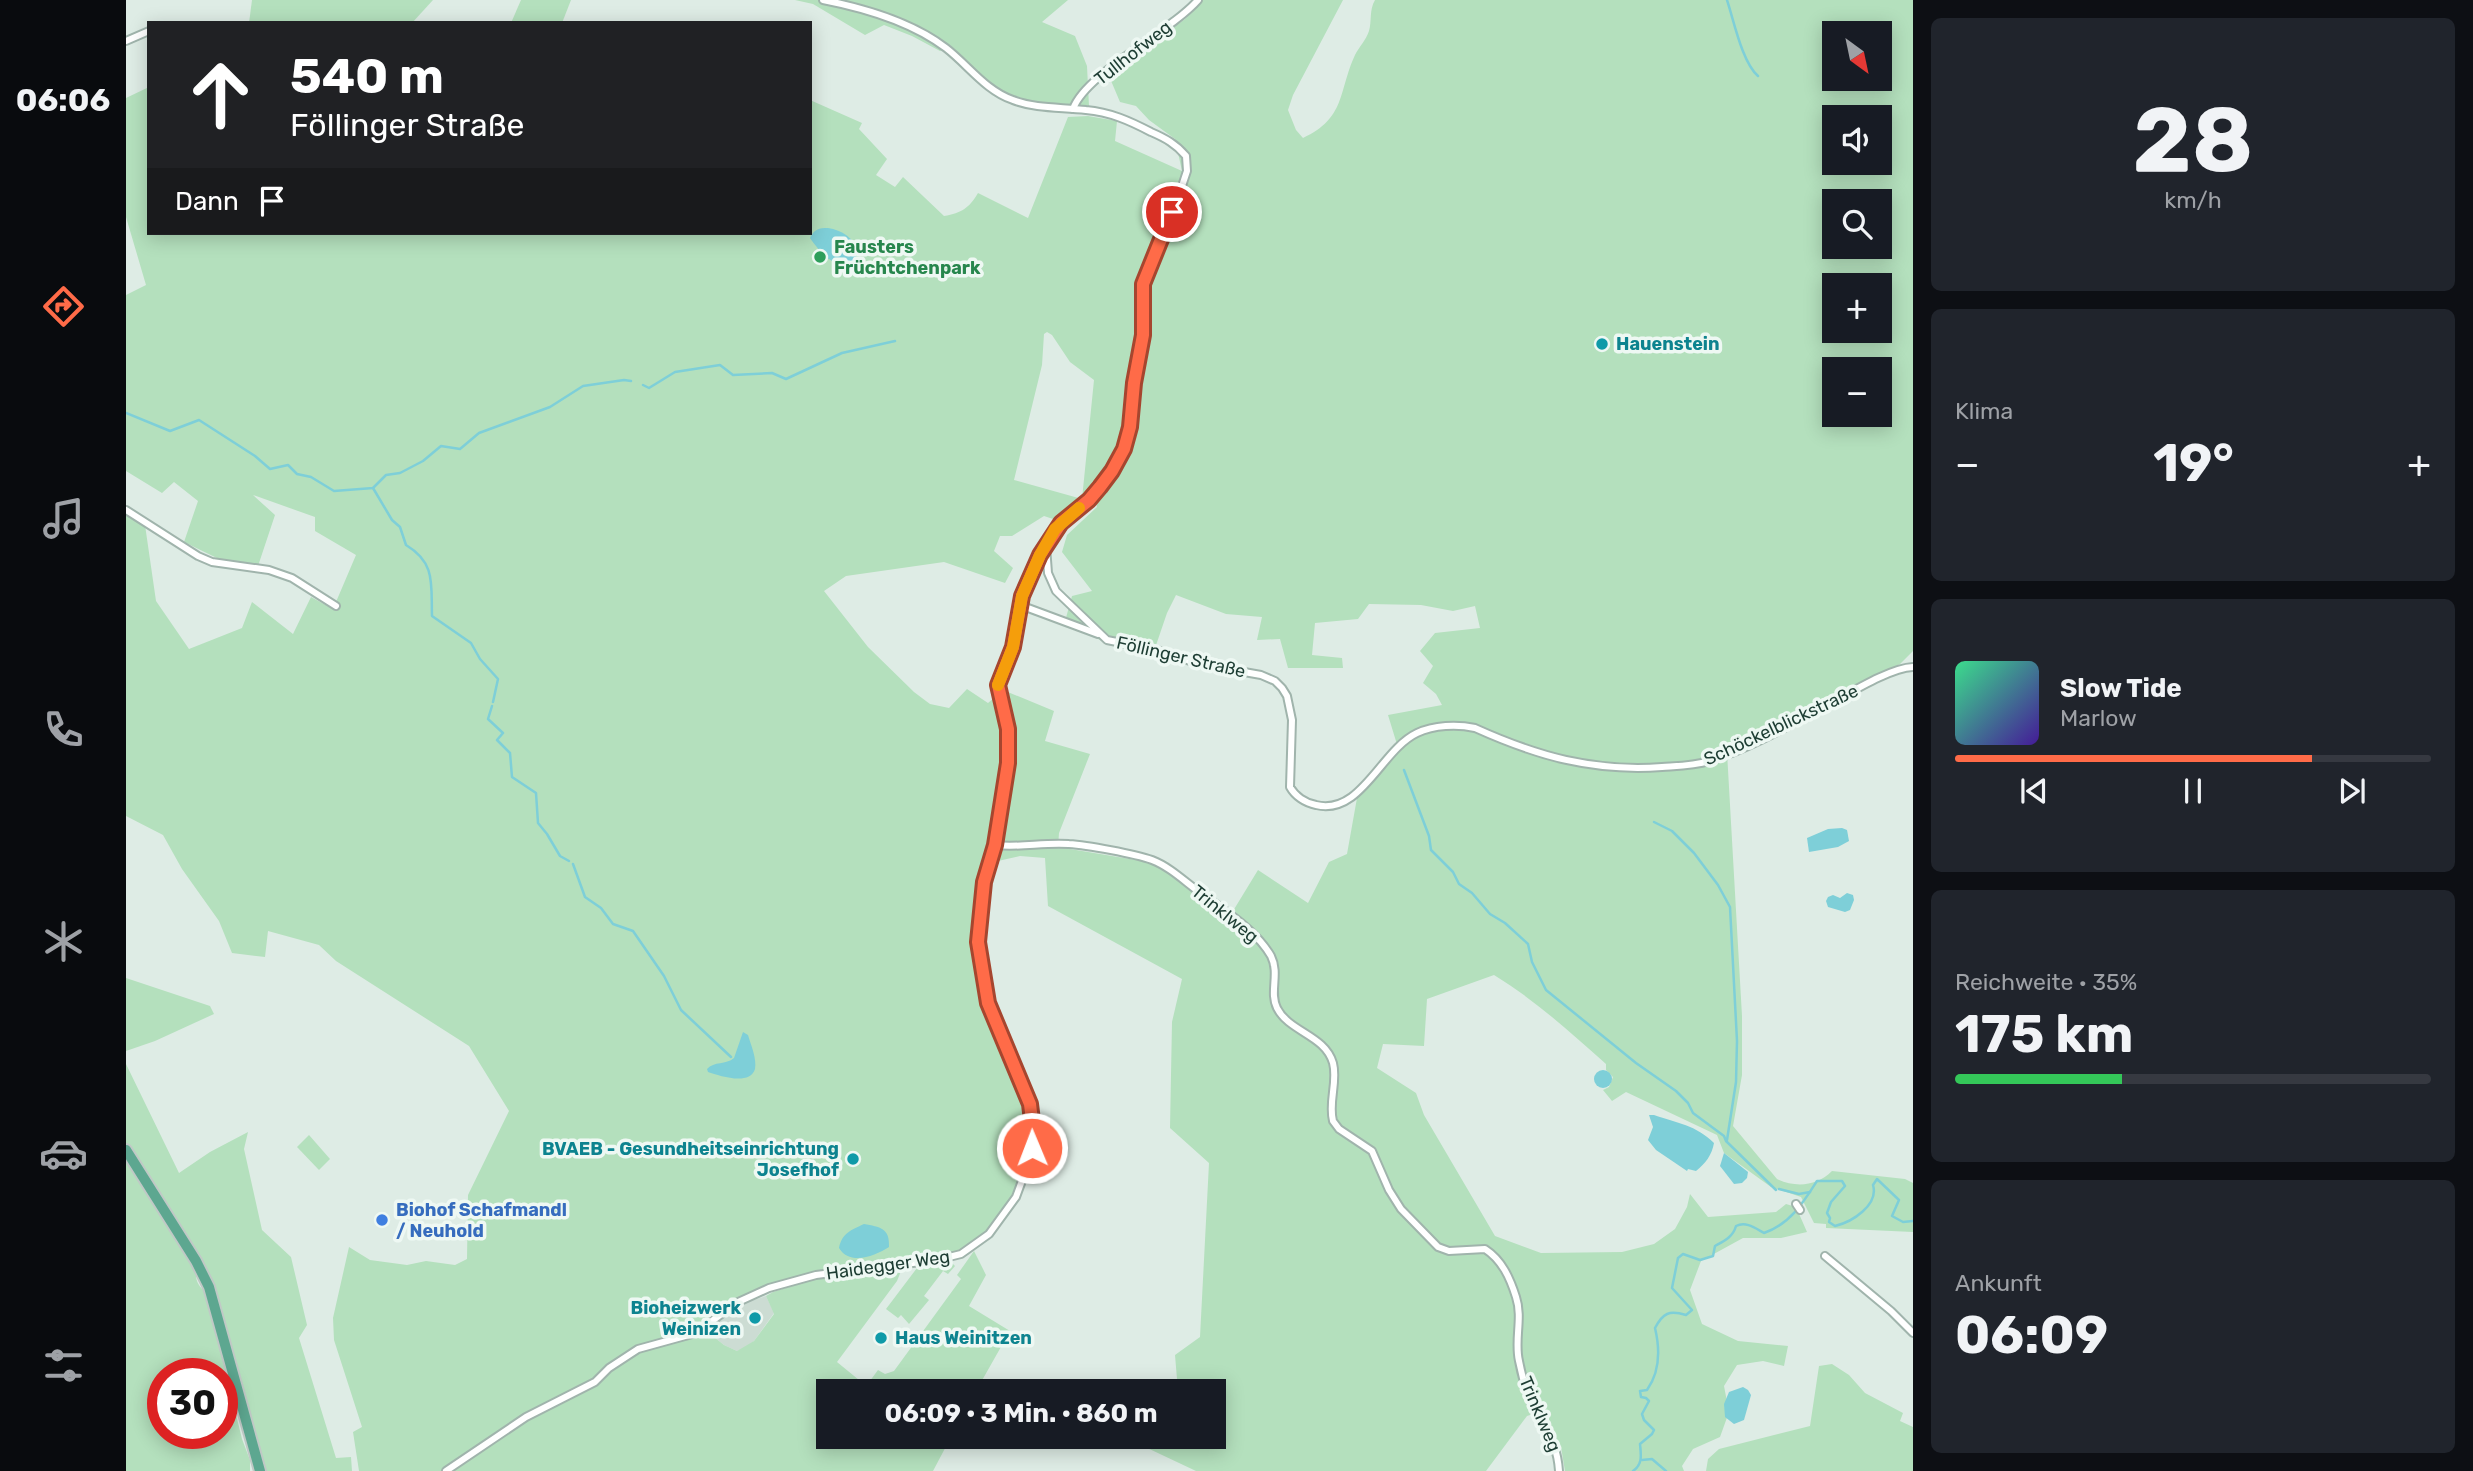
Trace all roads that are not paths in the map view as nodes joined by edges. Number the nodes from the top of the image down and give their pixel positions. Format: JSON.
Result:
{"nodes":[{"id":1,"x":823,"y":0,"type":"edge"},
{"id":2,"x":1198,"y":0,"type":"edge"},
{"id":3,"x":147,"y":32,"type":"edge"},
{"id":4,"x":126,"y":41,"type":"edge"},
{"id":5,"x":1073,"y":109,"type":"junction"},
{"id":6,"x":126,"y":510,"type":"edge"},
{"id":7,"x":1046,"y":546,"type":"junction"},
{"id":8,"x":1020,"y":605,"type":"junction"},
{"id":9,"x":336,"y":606,"type":"dead end"},
{"id":10,"x":1100,"y":635,"type":"junction"},
{"id":11,"x":1913,"y":667,"type":"edge"},
{"id":12,"x":1289,"y":767,"type":"joint"},
{"id":13,"x":995,"y":845,"type":"junction"},
{"id":14,"x":126,"y":1150,"type":"edge"},
{"id":15,"x":1825,"y":1256,"type":"dead end"},
{"id":16,"x":1913,"y":1333,"type":"edge"},
{"id":17,"x":260,"y":1471,"type":"edge"},
{"id":18,"x":446,"y":1471,"type":"edge"},
{"id":19,"x":1559,"y":1471,"type":"edge"}],
"edges":[{"from":1,"to":5,"type":"street"},
{"from":2,"to":5,"type":"street","name":"Tullhofweg"},
{"from":3,"to":4,"type":"street"},
{"from":5,"to":7,"type":"street"},
{"from":6,"to":9,"type":"street"},
{"from":7,"to":8,"type":"street","name":"Haidegger Weg"},
{"from":7,"to":10,"type":"street","name":"Föllinger Straße"},
{"from":8,"to":10,"type":"street"},
{"from":8,"to":13,"type":"street","name":"Haidegger Weg"},
{"from":10,"to":12,"type":"street","name":"Föllinger Straße"},
{"from":11,"to":12,"type":"street","name":"Schöckelblickstraße"},
{"from":13,"to":18,"type":"street","name":"Haidegger Weg"},
{"from":13,"to":19,"type":"street","name":"Trinklweg"},
{"from":14,"to":17,"type":"main road"},
{"from":15,"to":16,"type":"street"}]}
